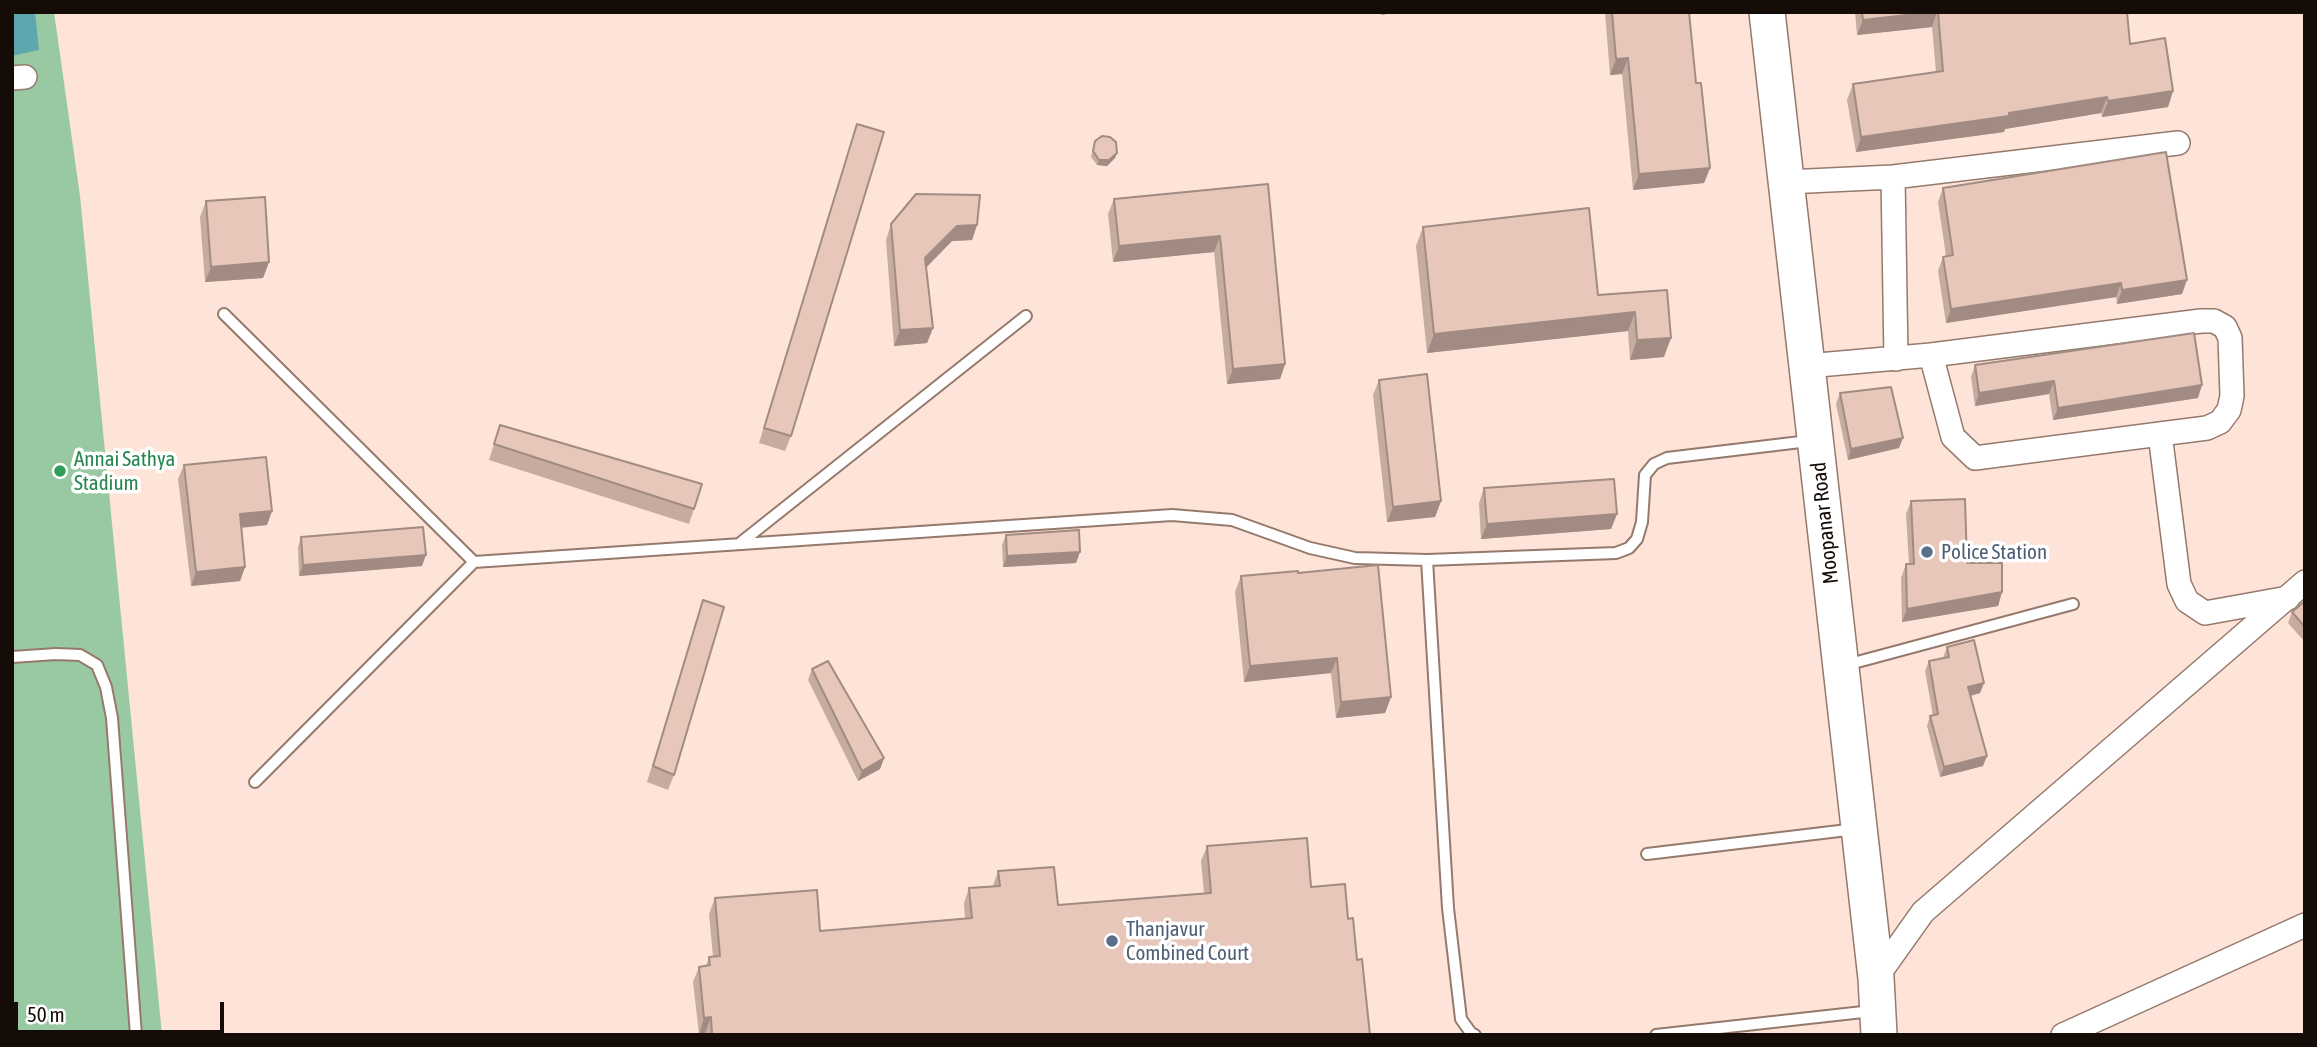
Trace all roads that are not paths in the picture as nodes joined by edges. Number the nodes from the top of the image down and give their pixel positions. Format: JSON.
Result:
{"nodes":[{"id":1,"x":1767,"y":12,"type":"edge"},
{"id":2,"x":2178,"y":143,"type":"dead end"},
{"id":3,"x":1893,"y":177,"type":"junction"},
{"id":4,"x":1787,"y":182,"type":"junction"},
{"id":5,"x":224,"y":314,"type":"dead end"},
{"id":6,"x":1026,"y":316,"type":"dead end"},
{"id":7,"x":1931,"y":355,"type":"junction"},
{"id":8,"x":1896,"y":359,"type":"junction"},
{"id":9,"x":1807,"y":366,"type":"junction"},
{"id":10,"x":2160,"y":434,"type":"junction"},
{"id":11,"x":1816,"y":440,"type":"junction"},
{"id":12,"x":739,"y":544,"type":"junction"},
{"id":13,"x":1427,"y":559,"type":"junction"},
{"id":14,"x":474,"y":562,"type":"junction"},
{"id":15,"x":2296,"y":590,"type":"edge"},
{"id":16,"x":2073,"y":604,"type":"dead end"},
{"id":17,"x":12,"y":657,"type":"edge"},
{"id":18,"x":1841,"y":666,"type":"junction"},
{"id":19,"x":255,"y":782,"type":"dead end"},
{"id":20,"x":1859,"y":828,"type":"junction"},
{"id":21,"x":1647,"y":854,"type":"dead end"},
{"id":22,"x":2305,"y":925,"type":"edge"},
{"id":23,"x":1878,"y":1008,"type":"edge"},
{"id":24,"x":136,"y":1035,"type":"edge"},
{"id":25,"x":1475,"y":1035,"type":"edge"},
{"id":26,"x":1656,"y":1035,"type":"edge"},
{"id":27,"x":2063,"y":1035,"type":"edge"}],
"edges":[{"from":1,"to":4,"type":"main road","name":"Moopanar Road"},
{"from":2,"to":3,"type":"street"},
{"from":3,"to":4,"type":"street"},
{"from":3,"to":8,"type":"street"},
{"from":4,"to":9,"type":"main road","name":"Moopanar Road"},
{"from":5,"to":14,"type":"lane"},
{"from":6,"to":12,"type":"lane"},
{"from":7,"to":8,"type":"street"},
{"from":7,"to":10,"type":"street"},
{"from":7,"to":10,"type":"street"},
{"from":8,"to":9,"type":"street"},
{"from":9,"to":11,"type":"main road","name":"Moopanar Road"},
{"from":10,"to":15,"type":"street"},
{"from":11,"to":13,"type":"lane"},
{"from":11,"to":18,"type":"main road","name":"Moopanar Road"},
{"from":12,"to":13,"type":"lane"},
{"from":12,"to":14,"type":"lane"},
{"from":13,"to":25,"type":"lane"},
{"from":14,"to":19,"type":"lane"},
{"from":15,"to":23,"type":"street"},
{"from":16,"to":18,"type":"lane"},
{"from":17,"to":24,"type":"lane"},
{"from":18,"to":20,"type":"main road","name":"Moopanar Road"},
{"from":20,"to":21,"type":"lane"},
{"from":20,"to":23,"type":"main road","name":"Moopanar Road"},
{"from":22,"to":27,"type":"street"},
{"from":23,"to":26,"type":"lane"}]}
